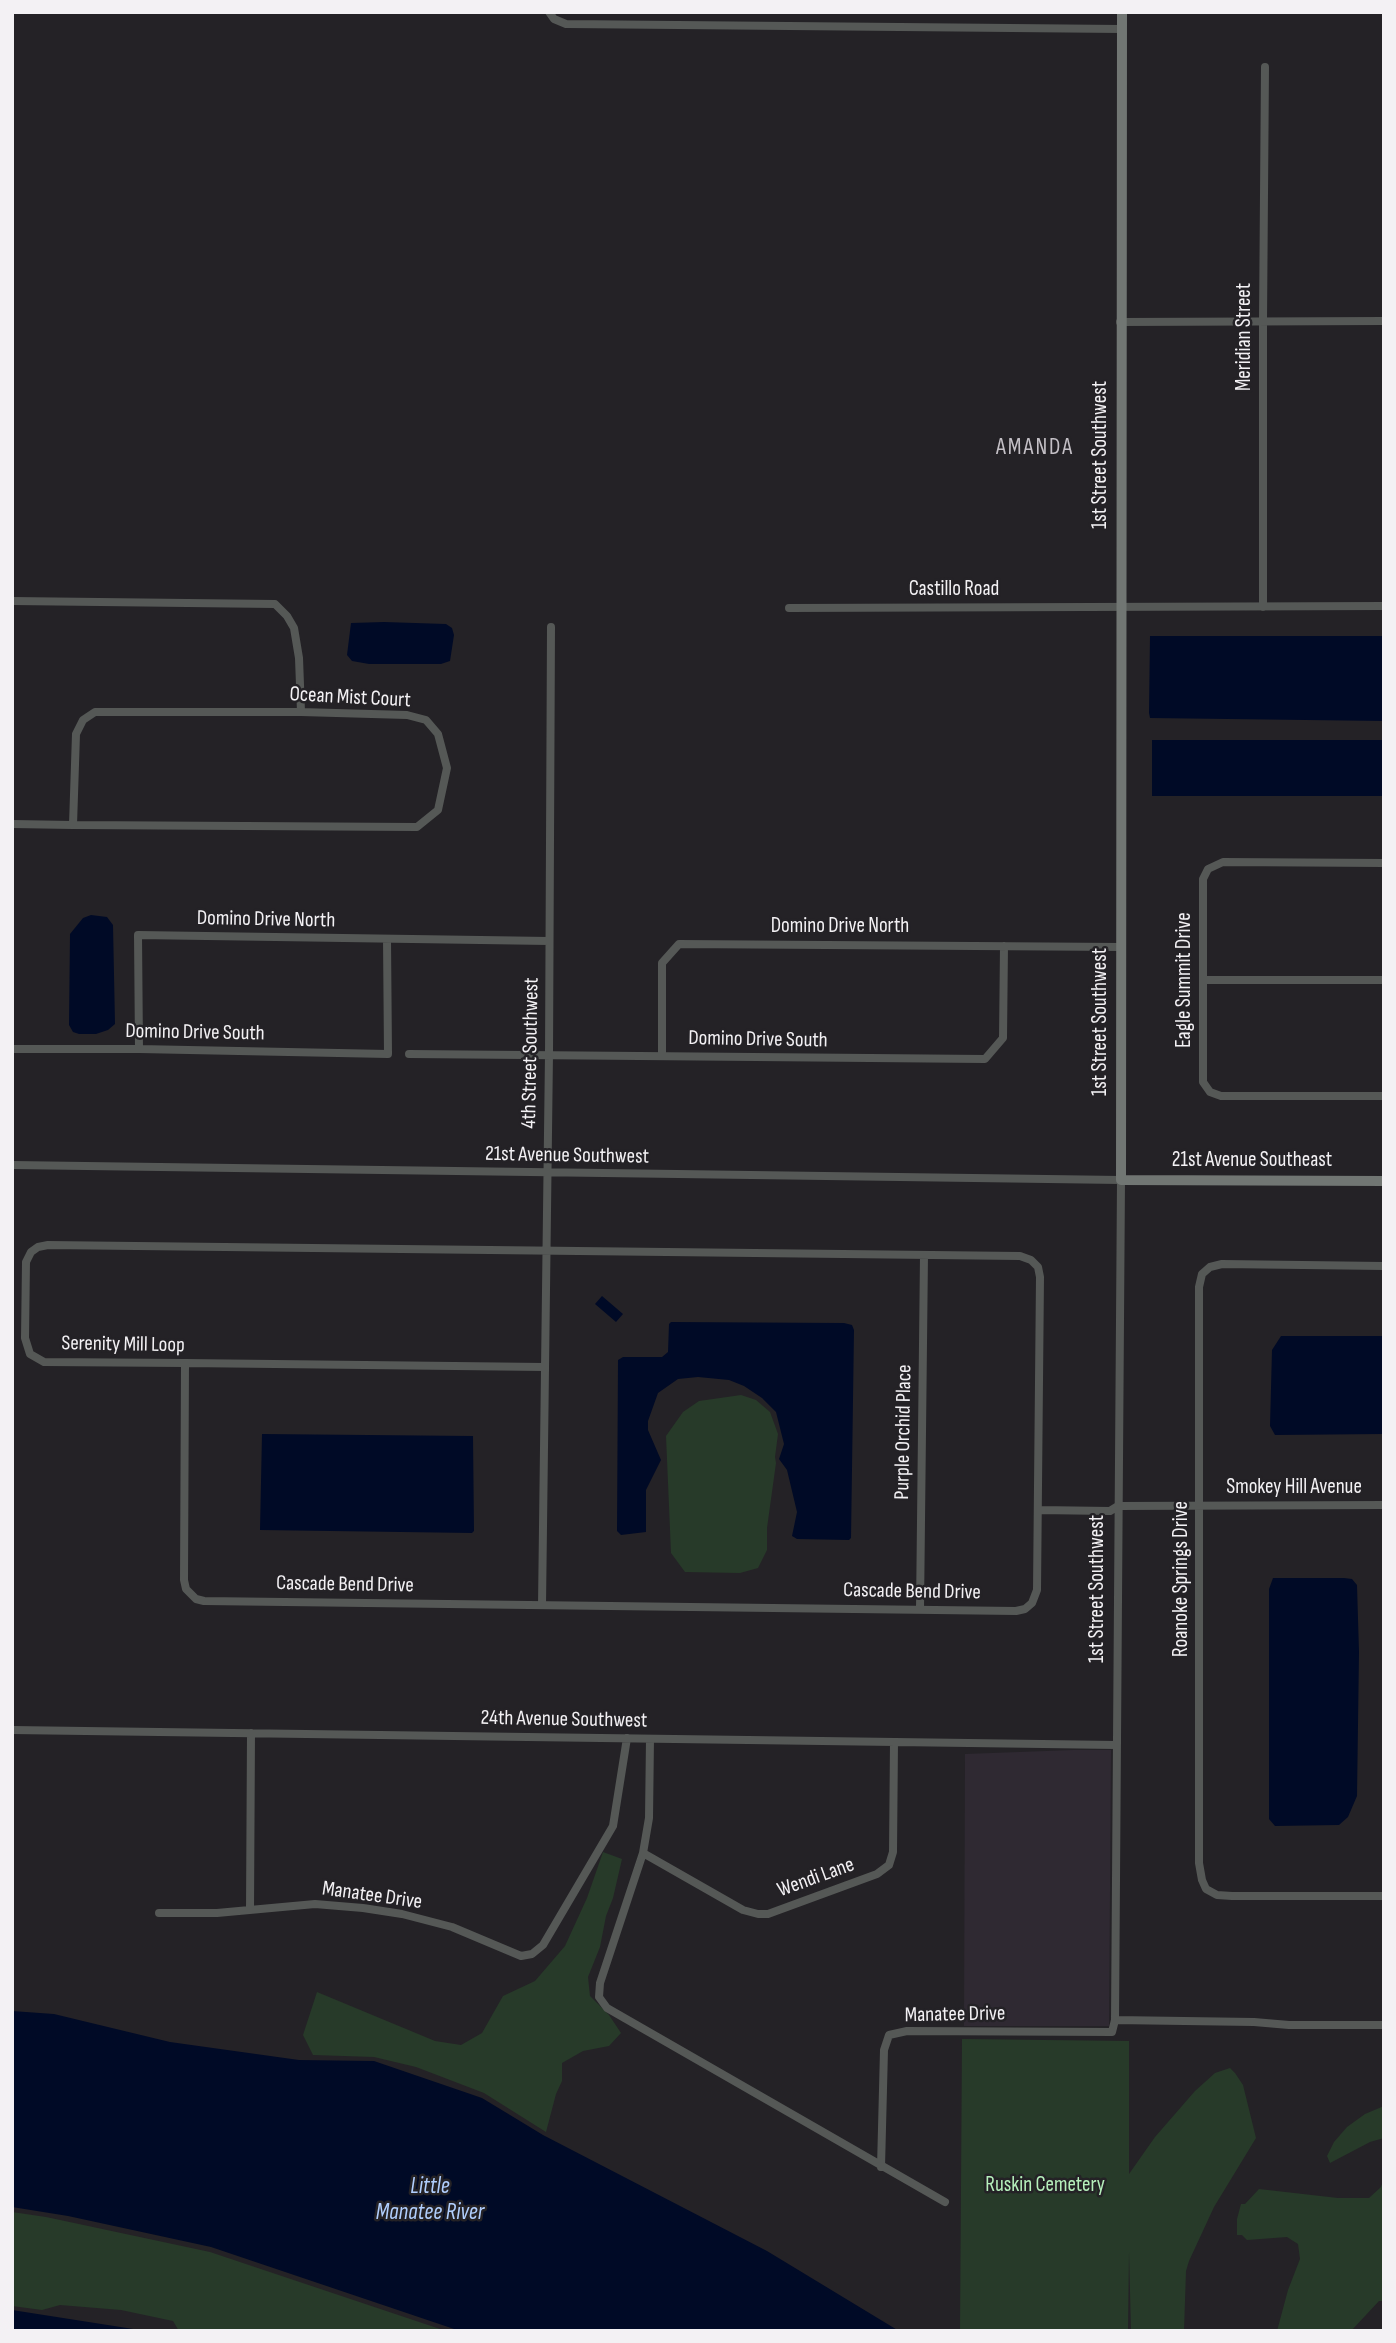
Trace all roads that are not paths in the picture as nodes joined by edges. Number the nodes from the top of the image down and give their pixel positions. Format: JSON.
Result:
{"nodes":[{"id":1,"x":1122,"y":12,"type":"edge"},
{"id":2,"x":552,"y":16,"type":"edge"},
{"id":3,"x":1122,"y":29,"type":"junction"},
{"id":4,"x":1265,"y":67,"type":"dead end"},
{"id":5,"x":1263,"y":321,"type":"junction"},
{"id":6,"x":1384,"y":321,"type":"edge"},
{"id":7,"x":1120,"y":322,"type":"junction"},
{"id":8,"x":12,"y":601,"type":"edge"},
{"id":9,"x":1384,"y":606,"type":"edge"},
{"id":10,"x":1120,"y":607,"type":"junction"},
{"id":11,"x":1263,"y":607,"type":"junction"},
{"id":12,"x":789,"y":608,"type":"dead end"},
{"id":13,"x":551,"y":627,"type":"dead end"},
{"id":14,"x":301,"y":712,"type":"junction"},
{"id":15,"x":12,"y":824,"type":"edge"},
{"id":16,"x":73,"y":825,"type":"junction"},
{"id":17,"x":1384,"y":863,"type":"edge"},
{"id":18,"x":387,"y":939,"type":"junction"},
{"id":19,"x":550,"y":941,"type":"junction"},
{"id":20,"x":1004,"y":946,"type":"junction"},
{"id":21,"x":1121,"y":947,"type":"junction"},
{"id":22,"x":1203,"y":980,"type":"junction"},
{"id":23,"x":1384,"y":980,"type":"edge"},
{"id":24,"x":12,"y":1049,"type":"edge"},
{"id":25,"x":139,"y":1049,"type":"junction"},
{"id":26,"x":410,"y":1054,"type":"dead end"},
{"id":27,"x":549,"y":1055,"type":"junction"},
{"id":28,"x":662,"y":1056,"type":"junction"},
{"id":29,"x":1384,"y":1096,"type":"edge"},
{"id":30,"x":12,"y":1165,"type":"edge"},
{"id":31,"x":546,"y":1173,"type":"junction"},
{"id":32,"x":1121,"y":1180,"type":"junction"},
{"id":33,"x":1384,"y":1181,"type":"edge"},
{"id":34,"x":545,"y":1251,"type":"junction"},
{"id":35,"x":924,"y":1255,"type":"junction"},
{"id":36,"x":1384,"y":1266,"type":"edge"},
{"id":37,"x":185,"y":1363,"type":"junction"},
{"id":38,"x":544,"y":1367,"type":"junction"},
{"id":39,"x":1384,"y":1505,"type":"edge"},
{"id":40,"x":1118,"y":1506,"type":"junction"},
{"id":41,"x":1199,"y":1506,"type":"junction"},
{"id":42,"x":1038,"y":1510,"type":"junction"},
{"id":43,"x":542,"y":1605,"type":"junction"},
{"id":44,"x":919,"y":1609,"type":"junction"},
{"id":45,"x":12,"y":1730,"type":"edge"},
{"id":46,"x":251,"y":1733,"type":"junction"},
{"id":47,"x":627,"y":1738,"type":"junction"},
{"id":48,"x":650,"y":1739,"type":"junction"},
{"id":49,"x":894,"y":1742,"type":"junction"},
{"id":50,"x":1116,"y":1745,"type":"junction"},
{"id":51,"x":643,"y":1853,"type":"junction"},
{"id":52,"x":1384,"y":1896,"type":"edge"},
{"id":53,"x":250,"y":1910,"type":"junction"},
{"id":54,"x":159,"y":1913,"type":"dead end"},
{"id":55,"x":1115,"y":2020,"type":"junction"},
{"id":56,"x":1384,"y":2025,"type":"edge"},
{"id":57,"x":1112,"y":2032,"type":"joint"},
{"id":58,"x":881,"y":2167,"type":"junction"},
{"id":59,"x":944,"y":2202,"type":"dead end"}],
"edges":[{"from":1,"to":3,"type":"street","name":"1st Street Southwest"},
{"from":2,"to":3,"type":"street"},
{"from":3,"to":7,"type":"street","name":"1st Street Southwest"},
{"from":4,"to":5,"type":"street","name":"Meridian Street"},
{"from":5,"to":6,"type":"street"},
{"from":5,"to":7,"type":"street"},
{"from":5,"to":11,"type":"street","name":"Meridian Street"},
{"from":7,"to":10,"type":"street","name":"1st Street Southwest"},
{"from":8,"to":14,"type":"street"},
{"from":9,"to":11,"type":"street","name":"Castillo Road"},
{"from":10,"to":11,"type":"street","name":"Castillo Road"},
{"from":10,"to":12,"type":"street","name":"Castillo Road"},
{"from":10,"to":21,"type":"street","name":"1st Street Southwest"},
{"from":13,"to":19,"type":"street","name":"4th Street Southwest"},
{"from":14,"to":16,"type":"street","name":"Ocean Mist Court"},
{"from":14,"to":16,"type":"street","name":"Ocean Mist Court"},
{"from":15,"to":16,"type":"street","name":"Ocean Mist Court"},
{"from":17,"to":22,"type":"street","name":"Eagle Summit Drive"},
{"from":18,"to":19,"type":"street","name":"Domino Drive North"},
{"from":18,"to":25,"type":"street","name":"Domino Drive North"},
{"from":18,"to":25,"type":"street","name":"Domino Drive South"},
{"from":19,"to":27,"type":"street","name":"4th Street Southwest"},
{"from":20,"to":21,"type":"street","name":"Domino Drive North"},
{"from":20,"to":28,"type":"street","name":"Domino Drive South"},
{"from":20,"to":28,"type":"street","name":"Domino Drive North"},
{"from":21,"to":32,"type":"street","name":"1st Street Southwest"},
{"from":22,"to":23,"type":"street"},
{"from":22,"to":29,"type":"street","name":"Eagle Summit Drive"},
{"from":24,"to":25,"type":"street","name":"Domino Drive South"},
{"from":26,"to":27,"type":"street","name":"Domino Drive South"},
{"from":27,"to":28,"type":"street","name":"Domino Drive South"},
{"from":27,"to":31,"type":"street","name":"4th Street Southwest"},
{"from":30,"to":31,"type":"street","name":"21st Avenue Southwest"},
{"from":31,"to":32,"type":"street","name":"21st Avenue Southwest"},
{"from":31,"to":34,"type":"street","name":"4th Street Southwest"},
{"from":32,"to":33,"type":"street","name":"21st Avenue Southeast"},
{"from":32,"to":40,"type":"street","name":"1st Street Southwest"},
{"from":34,"to":35,"type":"street","name":"Cascade Bend Drive"},
{"from":34,"to":37,"type":"street","name":"Serenity Mill Loop"},
{"from":34,"to":38,"type":"street","name":"4th Street Southwest"},
{"from":35,"to":42,"type":"street","name":"Cascade Bend Drive"},
{"from":35,"to":44,"type":"street","name":"Purple Orchid Place"},
{"from":36,"to":41,"type":"street","name":"Roanoke Springs Drive"},
{"from":37,"to":38,"type":"street","name":"Serenity Mill Loop"},
{"from":37,"to":43,"type":"street","name":"Cascade Bend Drive"},
{"from":38,"to":43,"type":"street","name":"4th Street Southwest"},
{"from":39,"to":41,"type":"street","name":"Smokey Hill Avenue"},
{"from":40,"to":41,"type":"street","name":"Smokey Hill Avenue"},
{"from":40,"to":42,"type":"street","name":"Smokey Hill Avenue"},
{"from":40,"to":50,"type":"street","name":"1st Street Southwest"},
{"from":41,"to":52,"type":"street","name":"Roanoke Springs Drive"},
{"from":42,"to":44,"type":"street","name":"Cascade Bend Drive"},
{"from":43,"to":44,"type":"street","name":"Cascade Bend Drive"},
{"from":45,"to":46,"type":"street","name":"24th Avenue Southwest"},
{"from":46,"to":47,"type":"street","name":"24th Avenue Southwest"},
{"from":46,"to":53,"type":"street"},
{"from":47,"to":48,"type":"street","name":"24th Avenue Southwest"},
{"from":47,"to":53,"type":"street","name":"Manatee Drive"},
{"from":48,"to":49,"type":"street","name":"24th Avenue Southwest"},
{"from":48,"to":51,"type":"street"},
{"from":49,"to":50,"type":"street","name":"24th Avenue Southwest"},
{"from":49,"to":51,"type":"street","name":"Wendi Lane"},
{"from":50,"to":55,"type":"street","name":"1st Street Southwest"},
{"from":51,"to":58,"type":"street"},
{"from":53,"to":54,"type":"street","name":"Manatee Drive"},
{"from":55,"to":56,"type":"street"},
{"from":55,"to":57,"type":"street","name":"1st Street Southwest"},
{"from":57,"to":58,"type":"street","name":"Manatee Drive"},
{"from":58,"to":59,"type":"street"}]}
